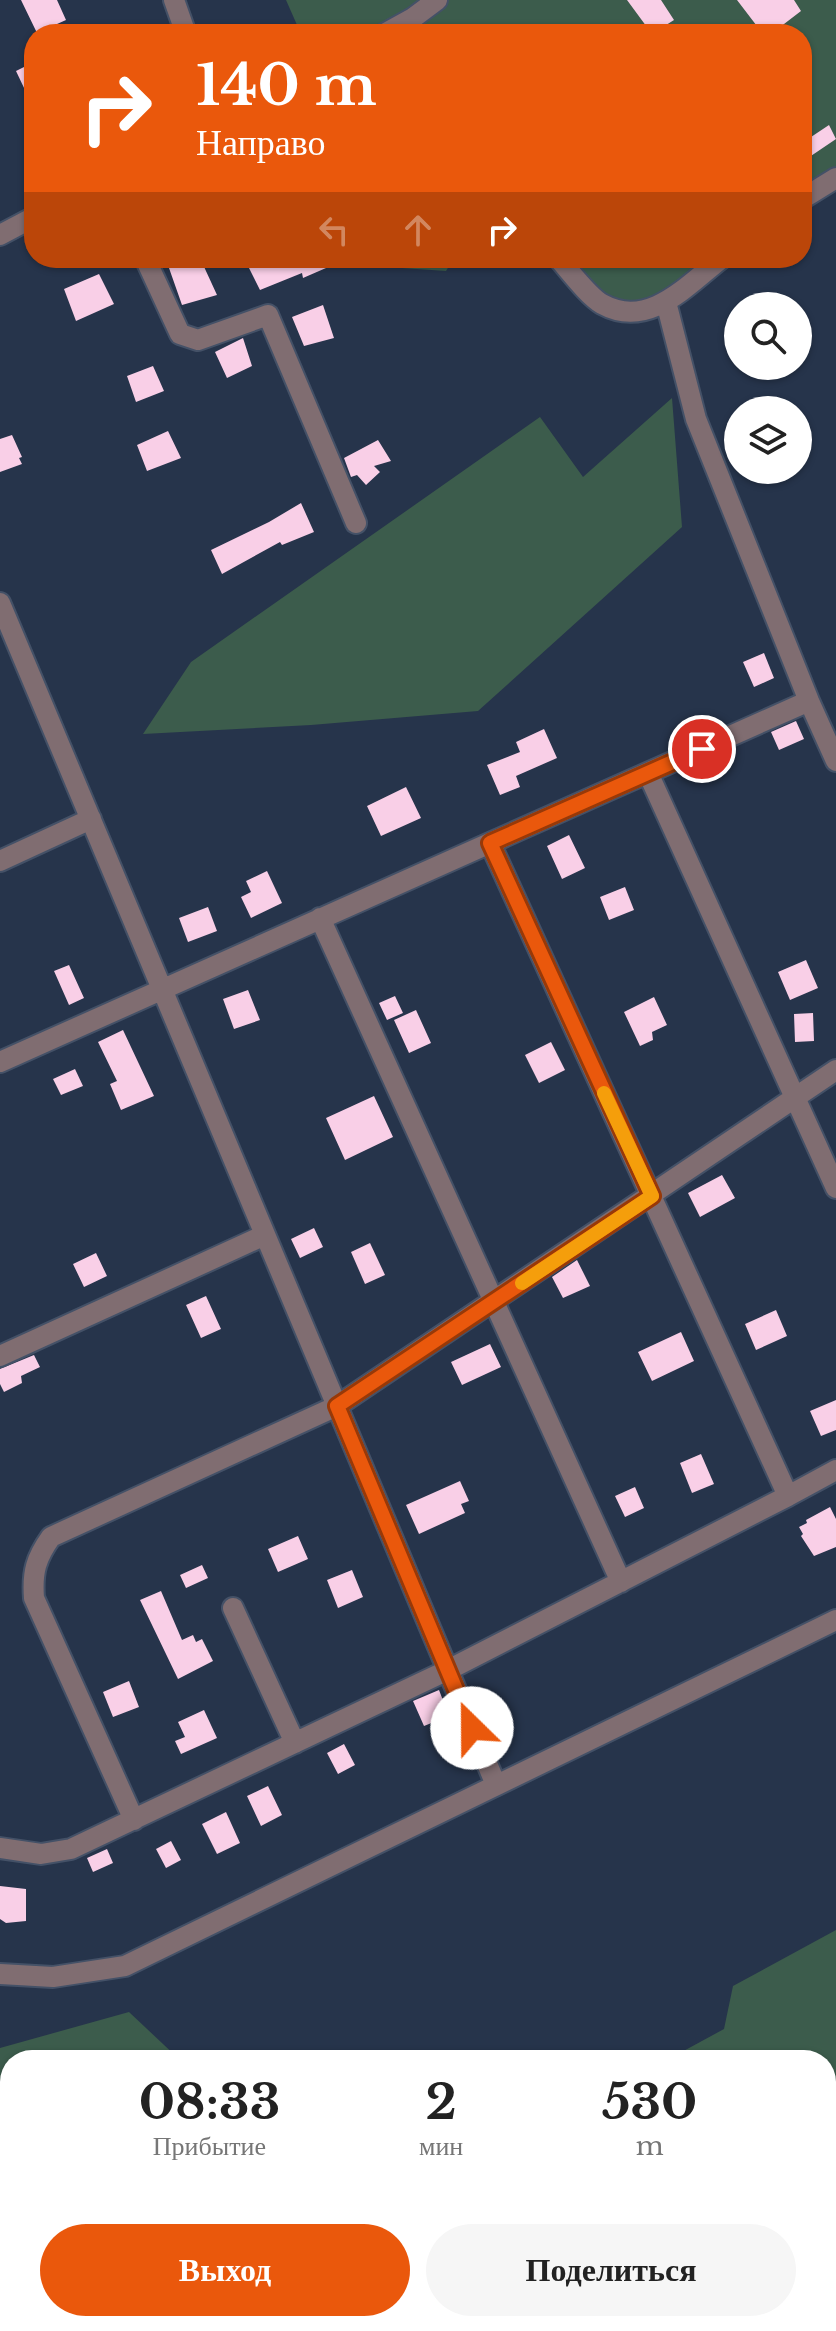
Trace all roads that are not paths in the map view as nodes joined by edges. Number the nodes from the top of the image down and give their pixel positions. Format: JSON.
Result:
{"nodes":[{"id":1,"x":174,"y":0,"type":"edge"},
{"id":2,"x":437,"y":0,"type":"edge"},
{"id":3,"x":182,"y":24,"type":"edge"},
{"id":4,"x":401,"y":24,"type":"edge"},
{"id":5,"x":836,"y":178,"type":"edge"},
{"id":6,"x":812,"y":193,"type":"edge"},
{"id":7,"x":24,"y":222,"type":"edge"},
{"id":8,"x":0,"y":235,"type":"edge"},
{"id":9,"x":150,"y":268,"type":"edge"},
{"id":10,"x":567,"y":268,"type":"edge"},
{"id":11,"x":709,"y":268,"type":"edge"},
{"id":12,"x":666,"y":302,"type":"junction"},
{"id":13,"x":356,"y":523,"type":"dead end"},
{"id":14,"x":0,"y":603,"type":"edge"},
{"id":15,"x":809,"y":701,"type":"junction"},
{"id":16,"x":836,"y":761,"type":"edge"},
{"id":17,"x":648,"y":773,"type":"junction"},
{"id":18,"x":91,"y":819,"type":"junction"},
{"id":19,"x":490,"y":843,"type":"junction"},
{"id":20,"x":0,"y":861,"type":"edge"},
{"id":21,"x":320,"y":918,"type":"junction"},
{"id":22,"x":162,"y":988,"type":"junction"},
{"id":23,"x":0,"y":1062,"type":"edge"},
{"id":24,"x":836,"y":1070,"type":"edge"},
{"id":25,"x":796,"y":1097,"type":"junction"},
{"id":26,"x":836,"y":1188,"type":"edge"},
{"id":27,"x":652,"y":1196,"type":"junction"},
{"id":28,"x":265,"y":1235,"type":"junction"},
{"id":29,"x":493,"y":1302,"type":"junction"},
{"id":30,"x":0,"y":1356,"type":"edge"},
{"id":31,"x":337,"y":1406,"type":"junction"},
{"id":32,"x":836,"y":1470,"type":"edge"},
{"id":33,"x":788,"y":1496,"type":"junction"},
{"id":34,"x":621,"y":1582,"type":"junction"},
{"id":35,"x":233,"y":1608,"type":"dead end"},
{"id":36,"x":836,"y":1620,"type":"edge"},
{"id":37,"x":448,"y":1670,"type":"junction"},
{"id":38,"x":295,"y":1743,"type":"junction"},
{"id":39,"x":496,"y":1785,"type":"junction"},
{"id":40,"x":134,"y":1820,"type":"junction"},
{"id":41,"x":0,"y":1848,"type":"edge"},
{"id":42,"x":0,"y":1974,"type":"edge"}],
"edges":[{"from":1,"to":3,"type":"street"},
{"from":2,"to":4,"type":"street"},
{"from":5,"to":6,"type":"street"},
{"from":7,"to":8,"type":"street"},
{"from":9,"to":13,"type":"street"},
{"from":10,"to":12,"type":"street"},
{"from":11,"to":12,"type":"street"},
{"from":12,"to":15,"type":"street"},
{"from":14,"to":18,"type":"street"},
{"from":15,"to":16,"type":"street"},
{"from":15,"to":17,"type":"street"},
{"from":17,"to":19,"type":"street"},
{"from":17,"to":25,"type":"street"},
{"from":18,"to":20,"type":"street"},
{"from":18,"to":22,"type":"street"},
{"from":19,"to":21,"type":"street"},
{"from":19,"to":27,"type":"street"},
{"from":21,"to":22,"type":"street"},
{"from":21,"to":29,"type":"street"},
{"from":22,"to":23,"type":"street"},
{"from":22,"to":28,"type":"street"},
{"from":24,"to":25,"type":"street"},
{"from":25,"to":26,"type":"street"},
{"from":25,"to":27,"type":"street"},
{"from":27,"to":29,"type":"street"},
{"from":27,"to":33,"type":"street"},
{"from":28,"to":30,"type":"street"},
{"from":28,"to":31,"type":"street"},
{"from":29,"to":31,"type":"street"},
{"from":29,"to":34,"type":"street"},
{"from":31,"to":37,"type":"street"},
{"from":31,"to":40,"type":"street"},
{"from":32,"to":33,"type":"street"},
{"from":33,"to":34,"type":"street"},
{"from":34,"to":37,"type":"street"},
{"from":35,"to":38,"type":"street"},
{"from":36,"to":39,"type":"street"},
{"from":37,"to":38,"type":"street"},
{"from":37,"to":39,"type":"street"},
{"from":38,"to":40,"type":"street"},
{"from":39,"to":42,"type":"street"},
{"from":40,"to":41,"type":"street"}]}
